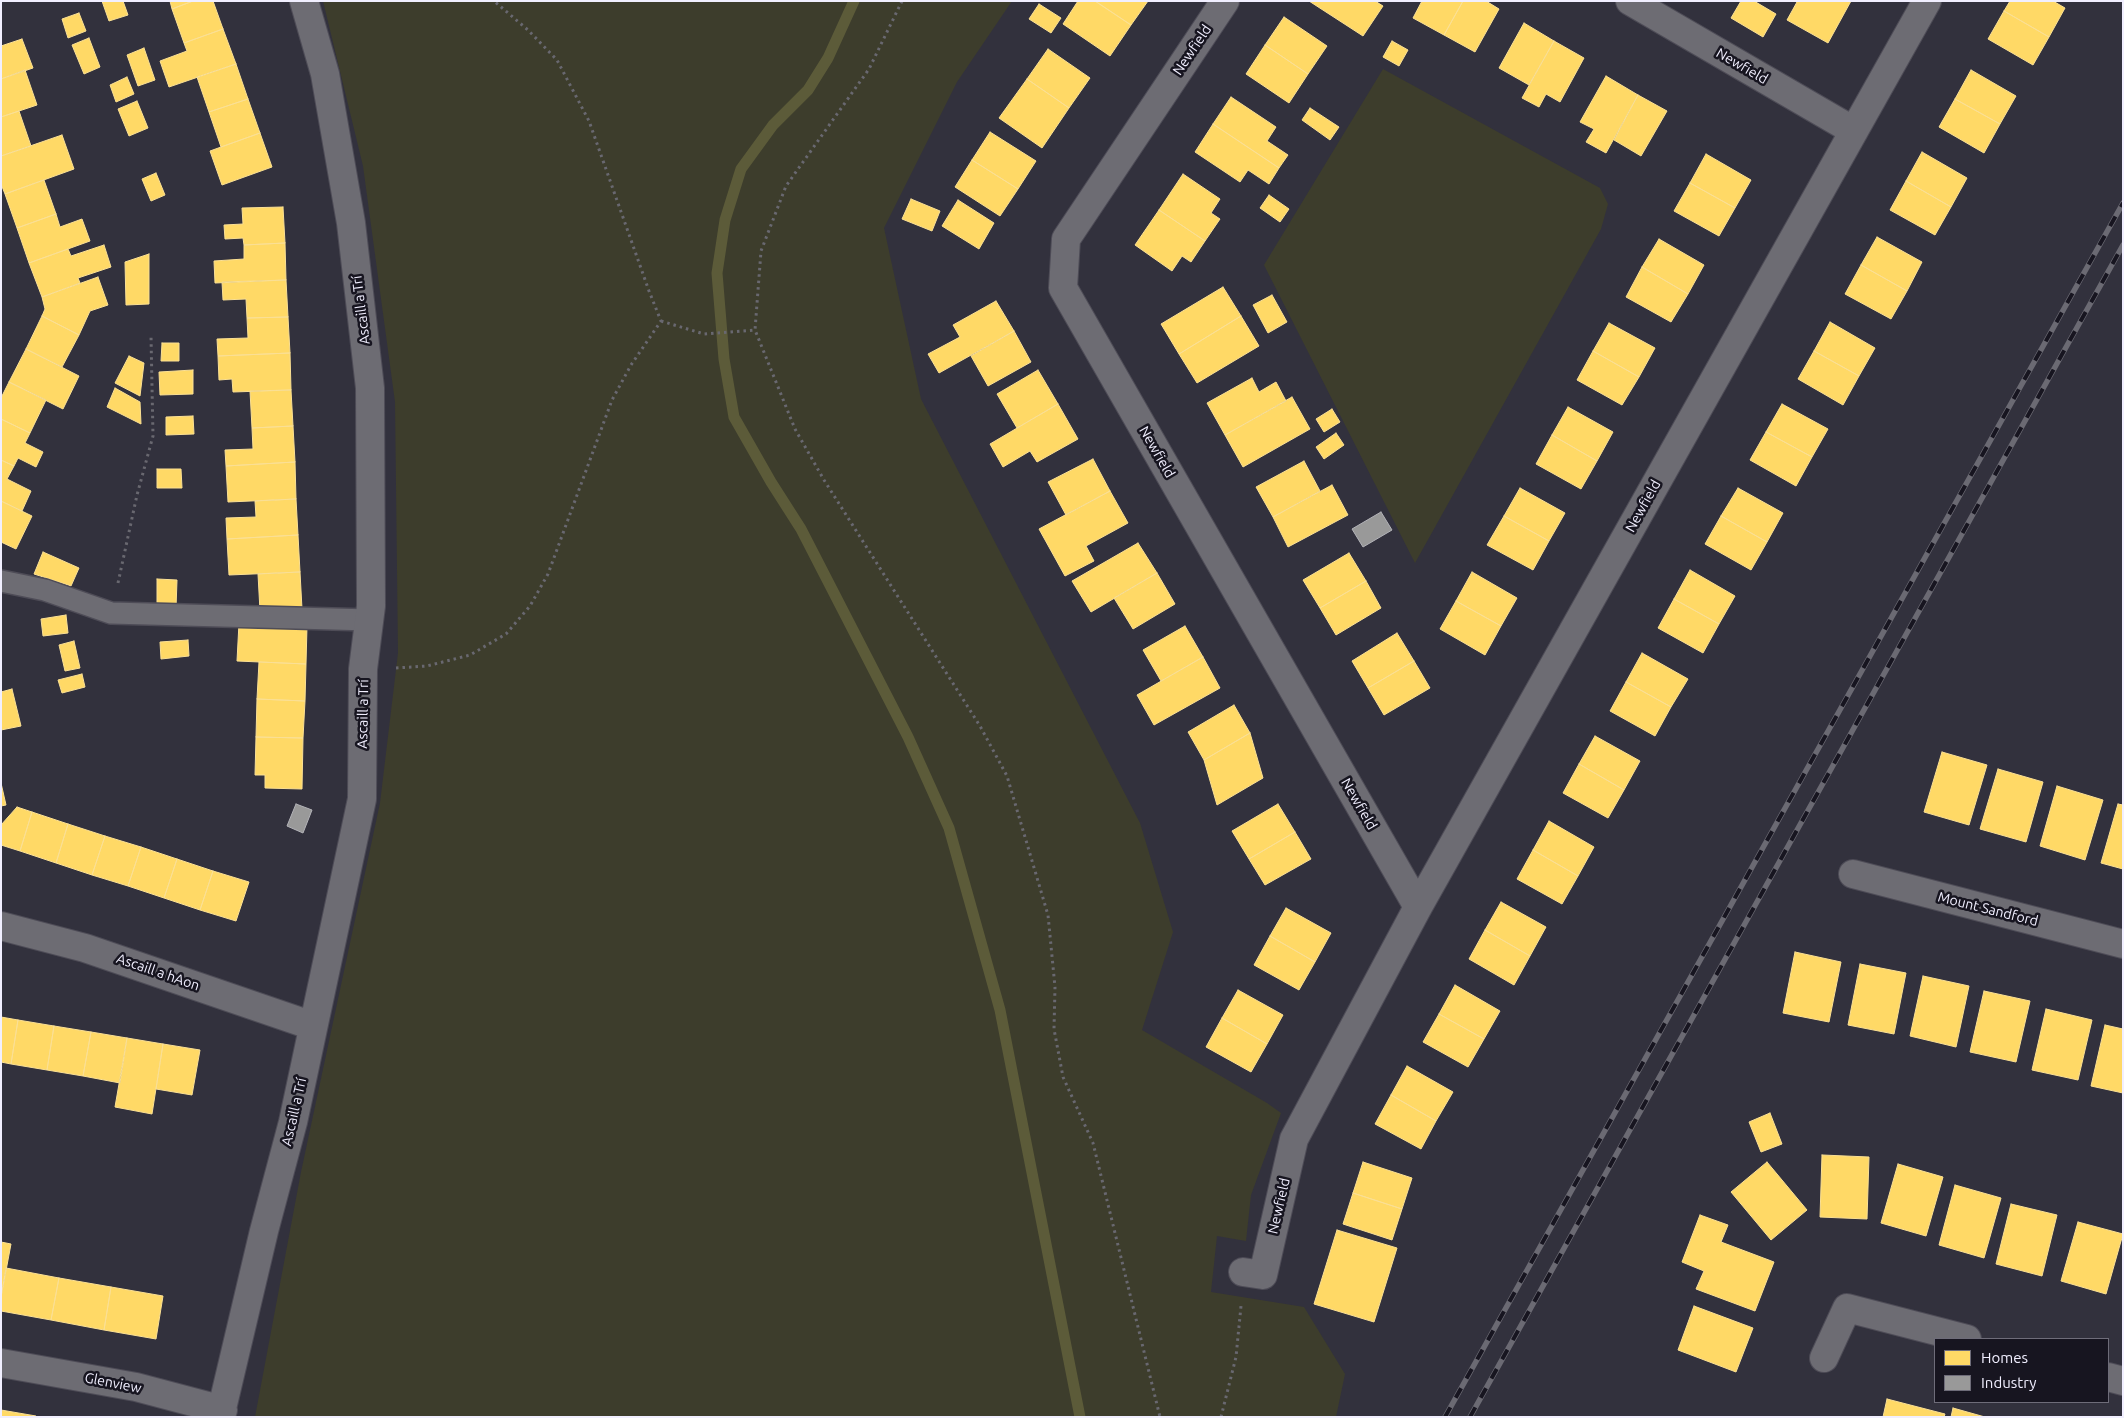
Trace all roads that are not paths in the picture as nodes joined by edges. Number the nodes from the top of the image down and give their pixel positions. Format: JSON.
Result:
{"nodes":[{"id":1,"x":304,"y":1,"type":"edge"},
{"id":2,"x":1225,"y":1,"type":"edge"},
{"id":3,"x":1630,"y":1,"type":"edge"},
{"id":4,"x":1927,"y":1,"type":"edge"},
{"id":5,"x":1854,"y":131,"type":"junction"},
{"id":6,"x":1,"y":581,"type":"edge"},
{"id":7,"x":370,"y":620,"type":"junction"},
{"id":8,"x":1853,"y":874,"type":"dead end"},
{"id":9,"x":1418,"y":907,"type":"junction"},
{"id":10,"x":1,"y":926,"type":"edge"},
{"id":11,"x":2123,"y":944,"type":"edge"},
{"id":12,"x":313,"y":1026,"type":"junction"},
{"id":13,"x":1242,"y":1272,"type":"road end"},
{"id":14,"x":1963,"y":1338,"type":"edge"},
{"id":15,"x":1824,"y":1358,"type":"dead end"},
{"id":16,"x":1,"y":1363,"type":"edge"},
{"id":17,"x":2109,"y":1377,"type":"edge"},
{"id":18,"x":2123,"y":1381,"type":"edge"},
{"id":19,"x":222,"y":1414,"type":"edge"}],
"edges":[{"from":1,"to":7,"type":"street","name":"Ascaill a Trí"},
{"from":2,"to":9,"type":"street","name":"Newfield"},
{"from":3,"to":5,"type":"street","name":"Newfield"},
{"from":4,"to":5,"type":"street","name":"Newfield"},
{"from":5,"to":9,"type":"street","name":"Newfield"},
{"from":6,"to":7,"type":"lane"},
{"from":7,"to":12,"type":"street","name":"Ascaill a Trí"},
{"from":8,"to":11,"type":"street","name":"Mount Sandford"},
{"from":9,"to":13,"type":"street","name":"Newfield"},
{"from":10,"to":12,"type":"street","name":"Ascaill a hAon"},
{"from":12,"to":19,"type":"street","name":"Ascaill a Trí"},
{"from":14,"to":15,"type":"street"},
{"from":16,"to":19,"type":"street","name":"Glenview"},
{"from":17,"to":18,"type":"street"}]}
